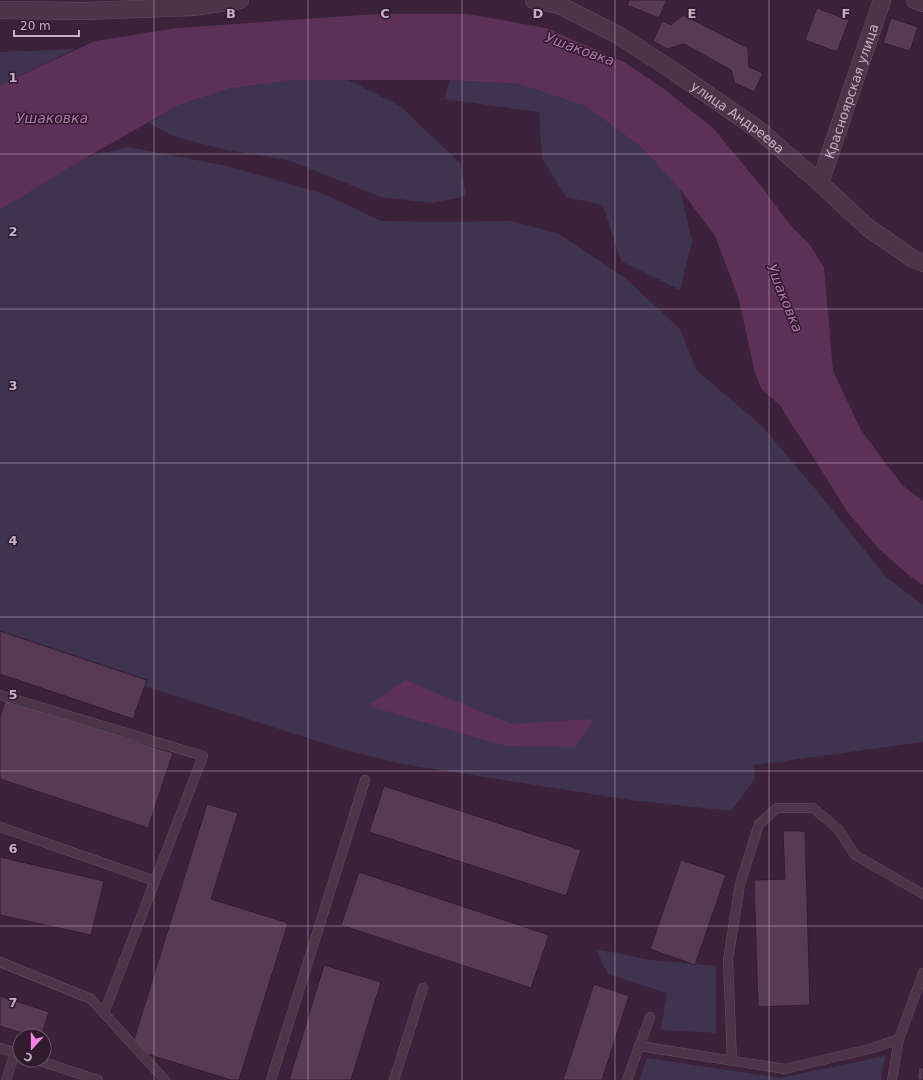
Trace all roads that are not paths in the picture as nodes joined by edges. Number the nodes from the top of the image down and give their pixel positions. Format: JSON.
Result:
{"nodes":[{"id":1,"x":240,"y":0,"type":"edge"},
{"id":2,"x":534,"y":0,"type":"edge"},
{"id":3,"x":882,"y":0,"type":"edge"},
{"id":4,"x":915,"y":0,"type":"edge"},
{"id":5,"x":923,"y":3,"type":"edge"},
{"id":6,"x":0,"y":10,"type":"edge"},
{"id":7,"x":820,"y":183,"type":"junction"},
{"id":8,"x":923,"y":263,"type":"edge"},
{"id":9,"x":0,"y":695,"type":"edge"},
{"id":10,"x":365,"y":780,"type":"dead end"},
{"id":11,"x":0,"y":826,"type":"edge"},
{"id":12,"x":154,"y":881,"type":"junction"},
{"id":13,"x":923,"y":894,"type":"edge"},
{"id":14,"x":0,"y":962,"type":"edge"},
{"id":15,"x":923,"y":972,"type":"edge"},
{"id":16,"x":423,"y":988,"type":"dead end"},
{"id":17,"x":919,"y":994,"type":"edge"},
{"id":18,"x":104,"y":1013,"type":"junction"},
{"id":19,"x":650,"y":1017,"type":"dead end"},
{"id":20,"x":899,"y":1039,"type":"junction"},
{"id":21,"x":639,"y":1046,"type":"junction"},
{"id":22,"x":0,"y":1048,"type":"edge"},
{"id":23,"x":12,"y":1052,"type":"edge"},
{"id":24,"x":732,"y":1061,"type":"junction"},
{"id":25,"x":12,"y":1065,"type":"edge"},
{"id":26,"x":52,"y":1065,"type":"edge"},
{"id":27,"x":6,"y":1080,"type":"edge"},
{"id":28,"x":98,"y":1080,"type":"edge"},
{"id":29,"x":165,"y":1080,"type":"edge"},
{"id":30,"x":271,"y":1080,"type":"edge"},
{"id":31,"x":394,"y":1080,"type":"edge"},
{"id":32,"x":628,"y":1080,"type":"edge"},
{"id":33,"x":892,"y":1080,"type":"edge"}],
"edges":[{"from":1,"to":6,"type":"street"},
{"from":2,"to":7,"type":"street","name":"улица Андреева"},
{"from":3,"to":7,"type":"street","name":"Красноярская улица"},
{"from":4,"to":5,"type":"street"},
{"from":7,"to":8,"type":"street","name":"улица Андреева"},
{"from":9,"to":12,"type":"lane"},
{"from":10,"to":30,"type":"lane"},
{"from":11,"to":12,"type":"lane"},
{"from":12,"to":18,"type":"lane"},
{"from":13,"to":24,"type":"lane"},
{"from":14,"to":18,"type":"lane"},
{"from":15,"to":17,"type":"lane"},
{"from":16,"to":31,"type":"lane"},
{"from":17,"to":20,"type":"lane"},
{"from":18,"to":29,"type":"lane"},
{"from":19,"to":21,"type":"lane"},
{"from":20,"to":24,"type":"lane"},
{"from":20,"to":33,"type":"lane"},
{"from":21,"to":24,"type":"lane"},
{"from":21,"to":32,"type":"lane"},
{"from":22,"to":23,"type":"lane"},
{"from":25,"to":27,"type":"lane"},
{"from":26,"to":28,"type":"lane"}]}
